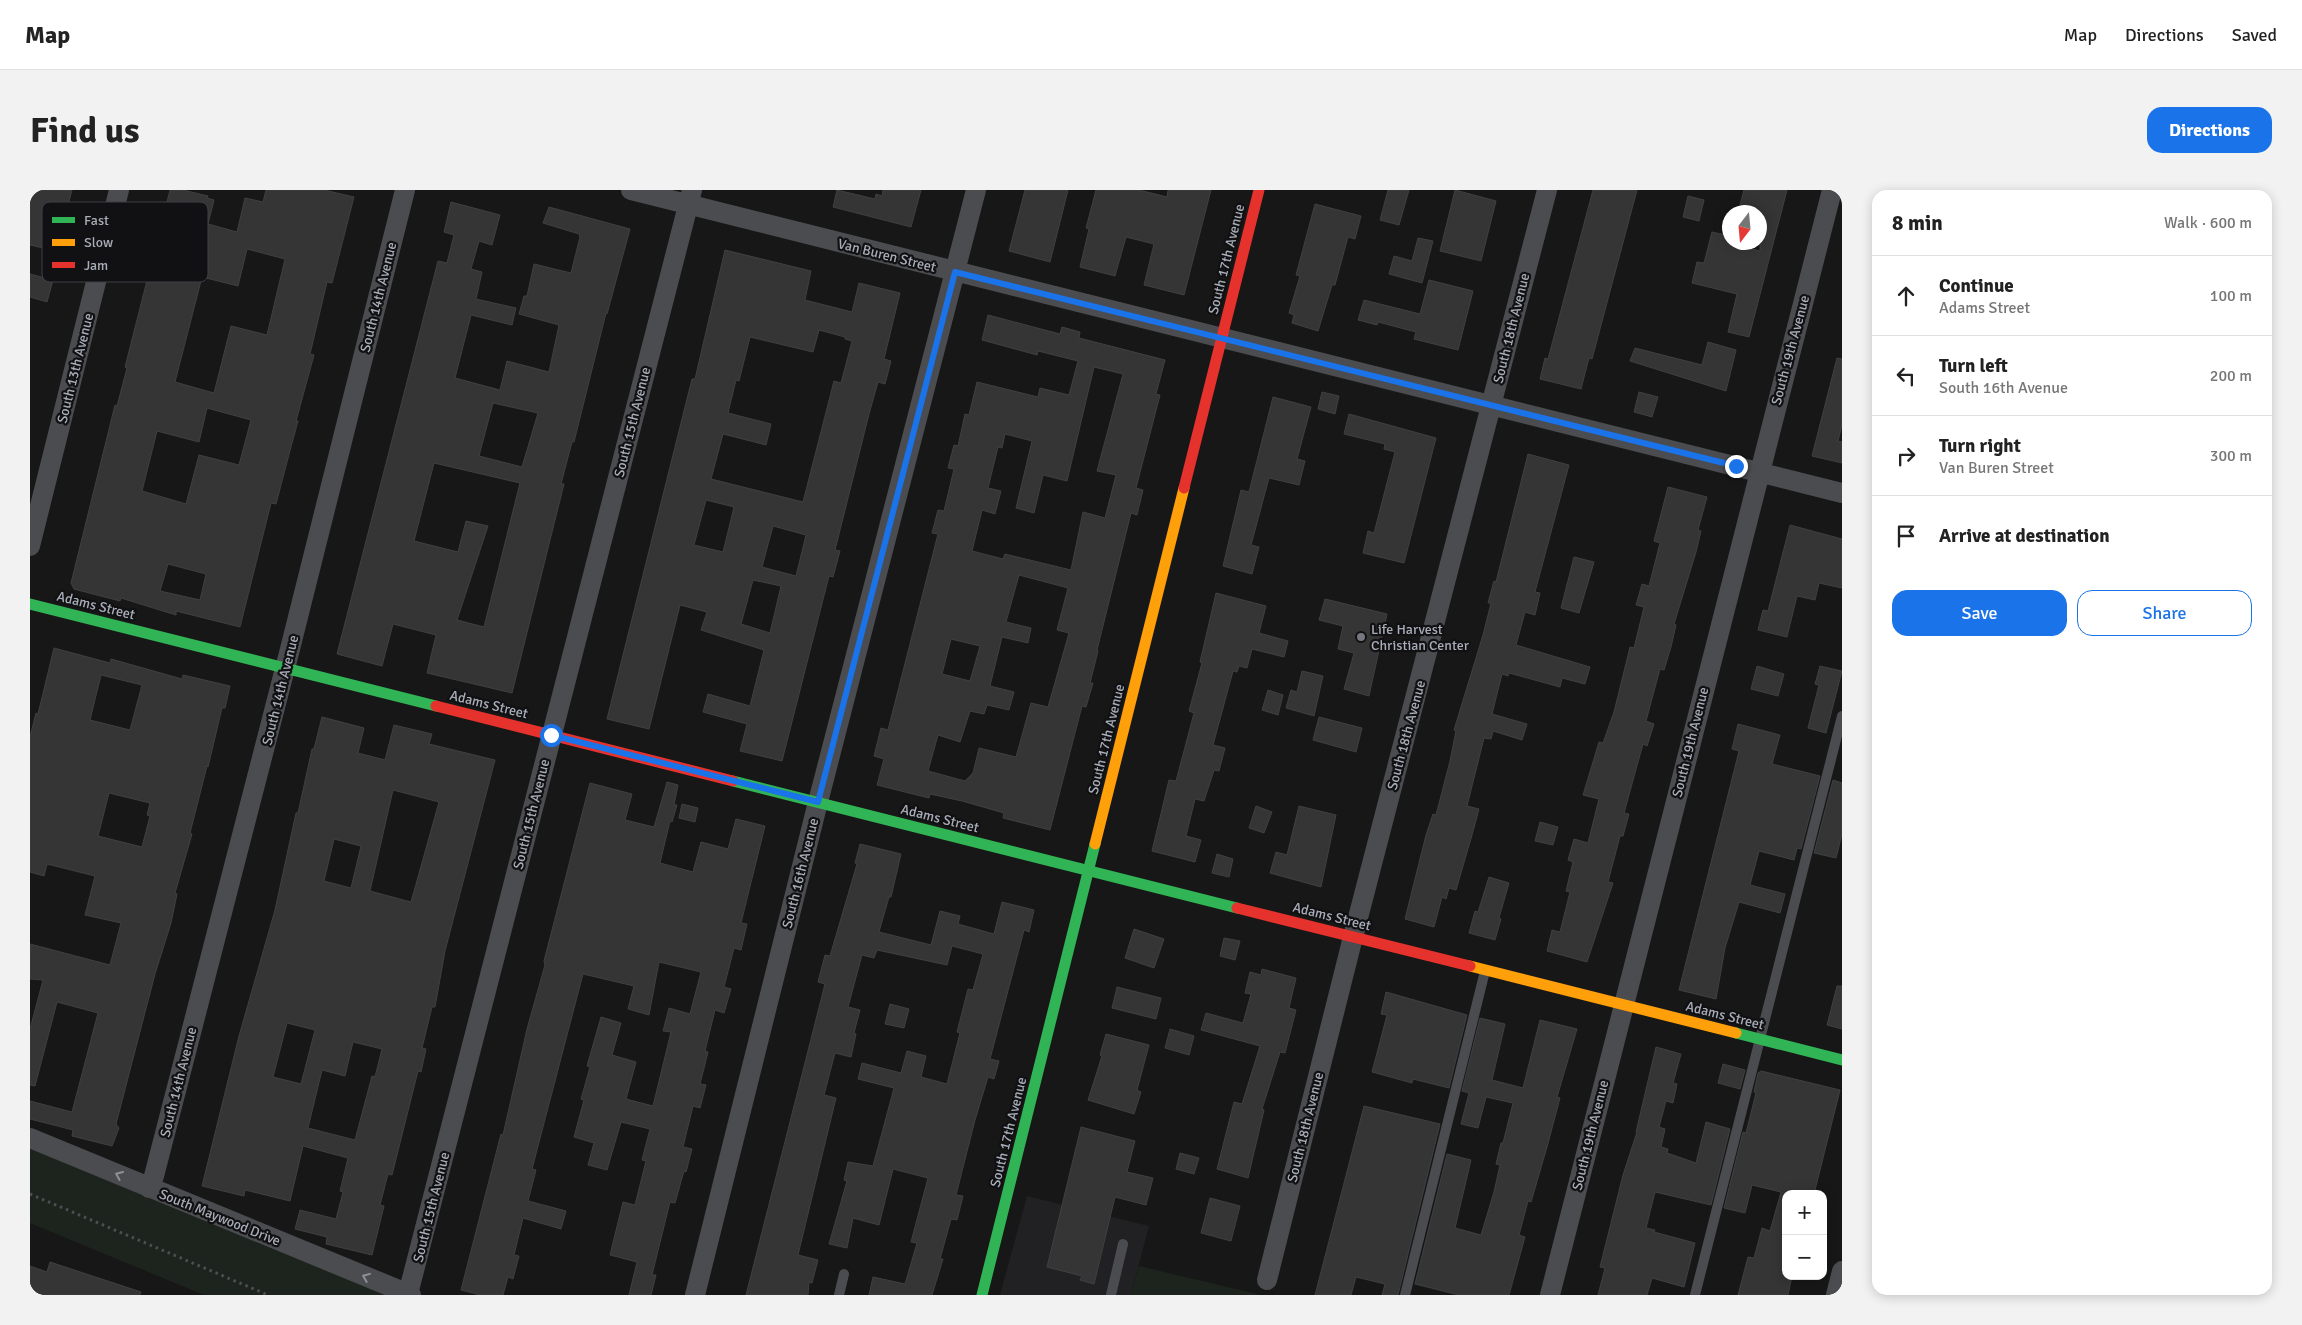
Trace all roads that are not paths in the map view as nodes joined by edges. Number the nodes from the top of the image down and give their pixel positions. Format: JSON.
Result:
{"nodes":[{"id":1,"x":405,"y":190,"type":"edge"},
{"id":2,"x":631,"y":190,"type":"edge"},
{"id":3,"x":976,"y":190,"type":"edge"},
{"id":4,"x":1259,"y":190,"type":"edge"},
{"id":5,"x":1546,"y":190,"type":"edge"},
{"id":6,"x":1832,"y":190,"type":"edge"},
{"id":7,"x":690,"y":197,"type":"edge"},
{"id":8,"x":955,"y":272,"type":"junction"},
{"id":9,"x":96,"y":282,"type":"edge"},
{"id":10,"x":1222,"y":337,"type":"junction"},
{"id":11,"x":1492,"y":404,"type":"junction"},
{"id":12,"x":1759,"y":472,"type":"junction"},
{"id":13,"x":1842,"y":493,"type":"edge"},
{"id":14,"x":30,"y":546,"type":"edge"},
{"id":15,"x":30,"y":604,"type":"edge"},
{"id":16,"x":285,"y":668,"type":"junction"},
{"id":17,"x":1842,"y":716,"type":"edge"},
{"id":18,"x":551,"y":735,"type":"junction"},
{"id":19,"x":818,"y":802,"type":"junction"},
{"id":20,"x":1088,"y":870,"type":"junction"},
{"id":21,"x":1353,"y":937,"type":"junction"},
{"id":22,"x":1485,"y":970,"type":"junction"},
{"id":23,"x":1624,"y":1005,"type":"junction"},
{"id":24,"x":1760,"y":1039,"type":"junction"},
{"id":25,"x":1842,"y":1060,"type":"edge"},
{"id":26,"x":30,"y":1138,"type":"edge"},
{"id":27,"x":149,"y":1188,"type":"junction"},
{"id":28,"x":1123,"y":1244,"type":"dead end"},
{"id":29,"x":1842,"y":1271,"type":"edge"},
{"id":30,"x":844,"y":1274,"type":"dead end"},
{"id":31,"x":1267,"y":1280,"type":"dead end"},
{"id":32,"x":410,"y":1294,"type":"edge"},
{"id":33,"x":695,"y":1295,"type":"edge"},
{"id":34,"x":839,"y":1295,"type":"edge"},
{"id":35,"x":982,"y":1295,"type":"edge"},
{"id":36,"x":1110,"y":1295,"type":"edge"},
{"id":37,"x":1405,"y":1295,"type":"edge"},
{"id":38,"x":1550,"y":1295,"type":"edge"},
{"id":39,"x":1695,"y":1295,"type":"edge"},
{"id":40,"x":1836,"y":1295,"type":"edge"}],
"edges":[{"from":1,"to":16,"type":"street","name":"South 14th Avenue"},
{"from":2,"to":7,"type":"street","name":"Van Buren Street"},
{"from":3,"to":8,"type":"street","name":"South 16th Avenue"},
{"from":4,"to":10,"type":"street","name":"South 17th Avenue"},
{"from":5,"to":11,"type":"street","name":"South 18th Avenue"},
{"from":6,"to":12,"type":"street","name":"South 19th Avenue"},
{"from":7,"to":8,"type":"street","name":"Van Buren Street"},
{"from":7,"to":18,"type":"street","name":"South 15th Avenue"},
{"from":8,"to":10,"type":"street","name":"Van Buren Street"},
{"from":8,"to":19,"type":"street","name":"South 16th Avenue"},
{"from":9,"to":14,"type":"street","name":"South 13th Avenue"},
{"from":10,"to":11,"type":"street","name":"Van Buren Street"},
{"from":10,"to":20,"type":"street","name":"South 17th Avenue"},
{"from":11,"to":12,"type":"street","name":"Van Buren Street"},
{"from":11,"to":21,"type":"street","name":"South 18th Avenue"},
{"from":12,"to":13,"type":"street","name":"Van Buren Street"},
{"from":12,"to":23,"type":"street","name":"South 19th Avenue"},
{"from":15,"to":16,"type":"street","name":"Adams Street"},
{"from":16,"to":18,"type":"street","name":"Adams Street"},
{"from":16,"to":27,"type":"street","name":"South 14th Avenue"},
{"from":17,"to":24,"type":"lane"},
{"from":18,"to":19,"type":"street","name":"Adams Street"},
{"from":18,"to":32,"type":"street","name":"South 15th Avenue"},
{"from":19,"to":20,"type":"street","name":"Adams Street"},
{"from":19,"to":33,"type":"street","name":"South 16th Avenue"},
{"from":20,"to":21,"type":"street","name":"Adams Street"},
{"from":20,"to":35,"type":"street","name":"South 17th Avenue"},
{"from":21,"to":22,"type":"street","name":"Adams Street"},
{"from":21,"to":31,"type":"street","name":"South 18th Avenue"},
{"from":22,"to":23,"type":"street","name":"Adams Street"},
{"from":22,"to":37,"type":"lane"},
{"from":23,"to":24,"type":"street","name":"Adams Street"},
{"from":23,"to":38,"type":"street","name":"South 19th Avenue"},
{"from":24,"to":25,"type":"street","name":"Adams Street"},
{"from":24,"to":39,"type":"lane"},
{"from":27,"to":26,"type":"street","name":"South Maywood Drive","one_way":true},
{"from":32,"to":27,"type":"street","name":"South Maywood Drive","one_way":true},
{"from":28,"to":36,"type":"lane"},
{"from":29,"to":40,"type":"street"},
{"from":30,"to":34,"type":"lane"}]}
